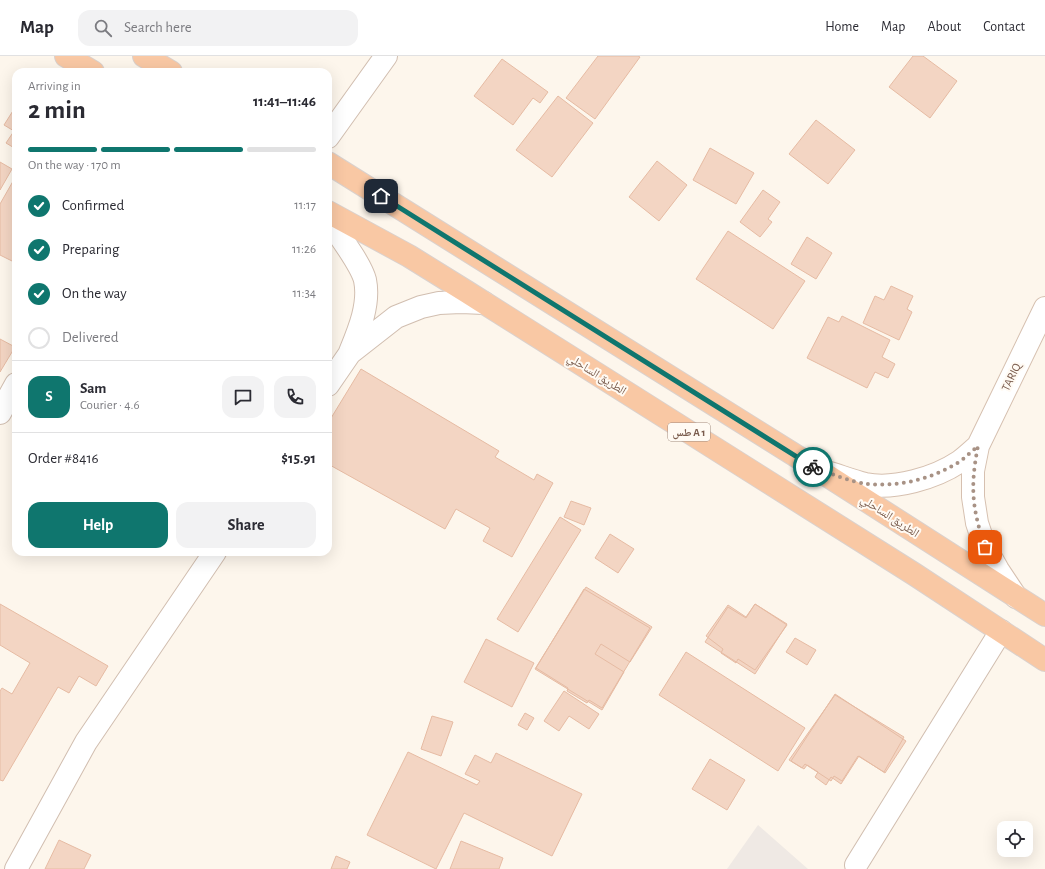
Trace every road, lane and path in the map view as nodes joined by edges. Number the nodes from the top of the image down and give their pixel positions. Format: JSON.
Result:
{"nodes":[{"id":1,"x":66,"y":56,"type":"edge"},
{"id":2,"x":144,"y":56,"type":"edge"},
{"id":3,"x":386,"y":56,"type":"edge"},
{"id":4,"x":86,"y":68,"type":"edge"},
{"id":5,"x":164,"y":68,"type":"edge"},
{"id":6,"x":332,"y":131,"type":"edge"},
{"id":7,"x":332,"y":165,"type":"edge"},
{"id":8,"x":332,"y":214,"type":"edge"},
{"id":9,"x":332,"y":225,"type":"edge"},
{"id":10,"x":484,"y":303,"type":"junction"},
{"id":11,"x":1045,"y":308,"type":"edge"},
{"id":12,"x":350,"y":353,"type":"junction"},
{"id":13,"x":332,"y":379,"type":"edge"},
{"id":14,"x":12,"y":391,"type":"edge"},
{"id":15,"x":0,"y":413,"type":"edge"},
{"id":16,"x":978,"y":446,"type":"junction"},
{"id":17,"x":818,"y":469,"type":"junction"},
{"id":18,"x":212,"y":556,"type":"edge"},
{"id":19,"x":1016,"y":597,"type":"junction"},
{"id":20,"x":1045,"y":615,"type":"edge"},
{"id":21,"x":1001,"y":631,"type":"junction"},
{"id":22,"x":1045,"y":660,"type":"edge"},
{"id":23,"x":856,"y":865,"type":"dead end"},
{"id":24,"x":16,"y":869,"type":"edge"}],
"edges":[{"from":1,"to":4,"type":"highway"},
{"from":2,"to":5,"type":"highway"},
{"from":3,"to":6,"type":"street"},
{"from":7,"to":17,"type":"highway","name":"الطريق الساحلي","number":"طس A 1"},
{"from":8,"to":10,"type":"highway","name":"الطريق الساحلي","number":"طس A 1"},
{"from":9,"to":12,"type":"street"},
{"from":10,"to":12,"type":"street"},
{"from":10,"to":21,"type":"highway","name":"الطريق الساحلي","number":"طس A 1"},
{"from":11,"to":16,"type":"street","name":"TARIQ"},
{"from":12,"to":13,"type":"street"},
{"from":14,"to":15,"type":"street"},
{"from":16,"to":17,"type":"street"},
{"from":16,"to":19,"type":"street"},
{"from":17,"to":19,"type":"highway","name":"الطريق الساحلي","number":"طس A 1"},
{"from":18,"to":24,"type":"street"},
{"from":19,"to":20,"type":"highway","name":"الطريق الساحلي","number":"طس A 1"},
{"from":21,"to":22,"type":"highway","name":"الطريق الساحلي","number":"طس A 1"},
{"from":21,"to":23,"type":"street"}]}
